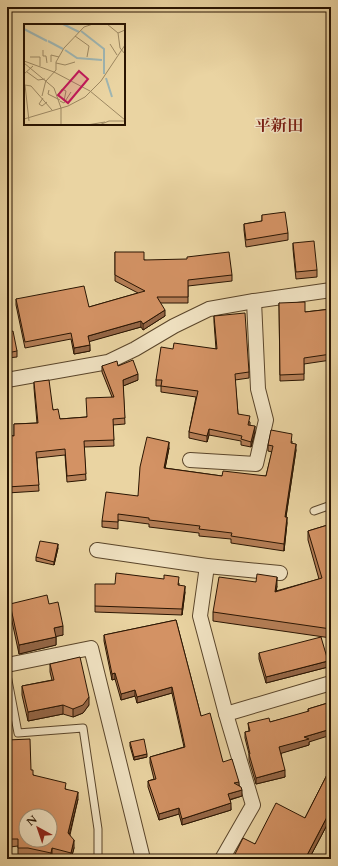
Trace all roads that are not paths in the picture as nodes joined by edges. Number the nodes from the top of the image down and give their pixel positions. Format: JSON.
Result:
{"nodes":[{"id":1,"x":331,"y":290,"type":"edge"},
{"id":2,"x":254,"y":300,"type":"junction"},
{"id":3,"x":7,"y":380,"type":"edge"},
{"id":4,"x":190,"y":460,"type":"dead end"},
{"id":5,"x":331,"y":505,"type":"edge"},
{"id":6,"x":314,"y":511,"type":"dead end"},
{"id":7,"x":97,"y":550,"type":"dead end"},
{"id":8,"x":207,"y":566,"type":"junction"},
{"id":9,"x":280,"y":573,"type":"dead end"},
{"id":10,"x":7,"y":665,"type":"edge"},
{"id":11,"x":7,"y":676,"type":"edge"},
{"id":12,"x":331,"y":682,"type":"edge"},
{"id":13,"x":226,"y":714,"type":"junction"},
{"id":14,"x":98,"y":859,"type":"edge"},
{"id":15,"x":143,"y":859,"type":"edge"},
{"id":16,"x":222,"y":859,"type":"edge"}],
"edges":[{"from":1,"to":2,"type":"street"},
{"from":2,"to":3,"type":"street"},
{"from":2,"to":4,"type":"street"},
{"from":5,"to":6,"type":"lane"},
{"from":7,"to":8,"type":"street"},
{"from":8,"to":9,"type":"street"},
{"from":8,"to":13,"type":"street"},
{"from":10,"to":15,"type":"street"},
{"from":11,"to":14,"type":"lane"},
{"from":12,"to":13,"type":"street"},
{"from":13,"to":16,"type":"street"}]}
